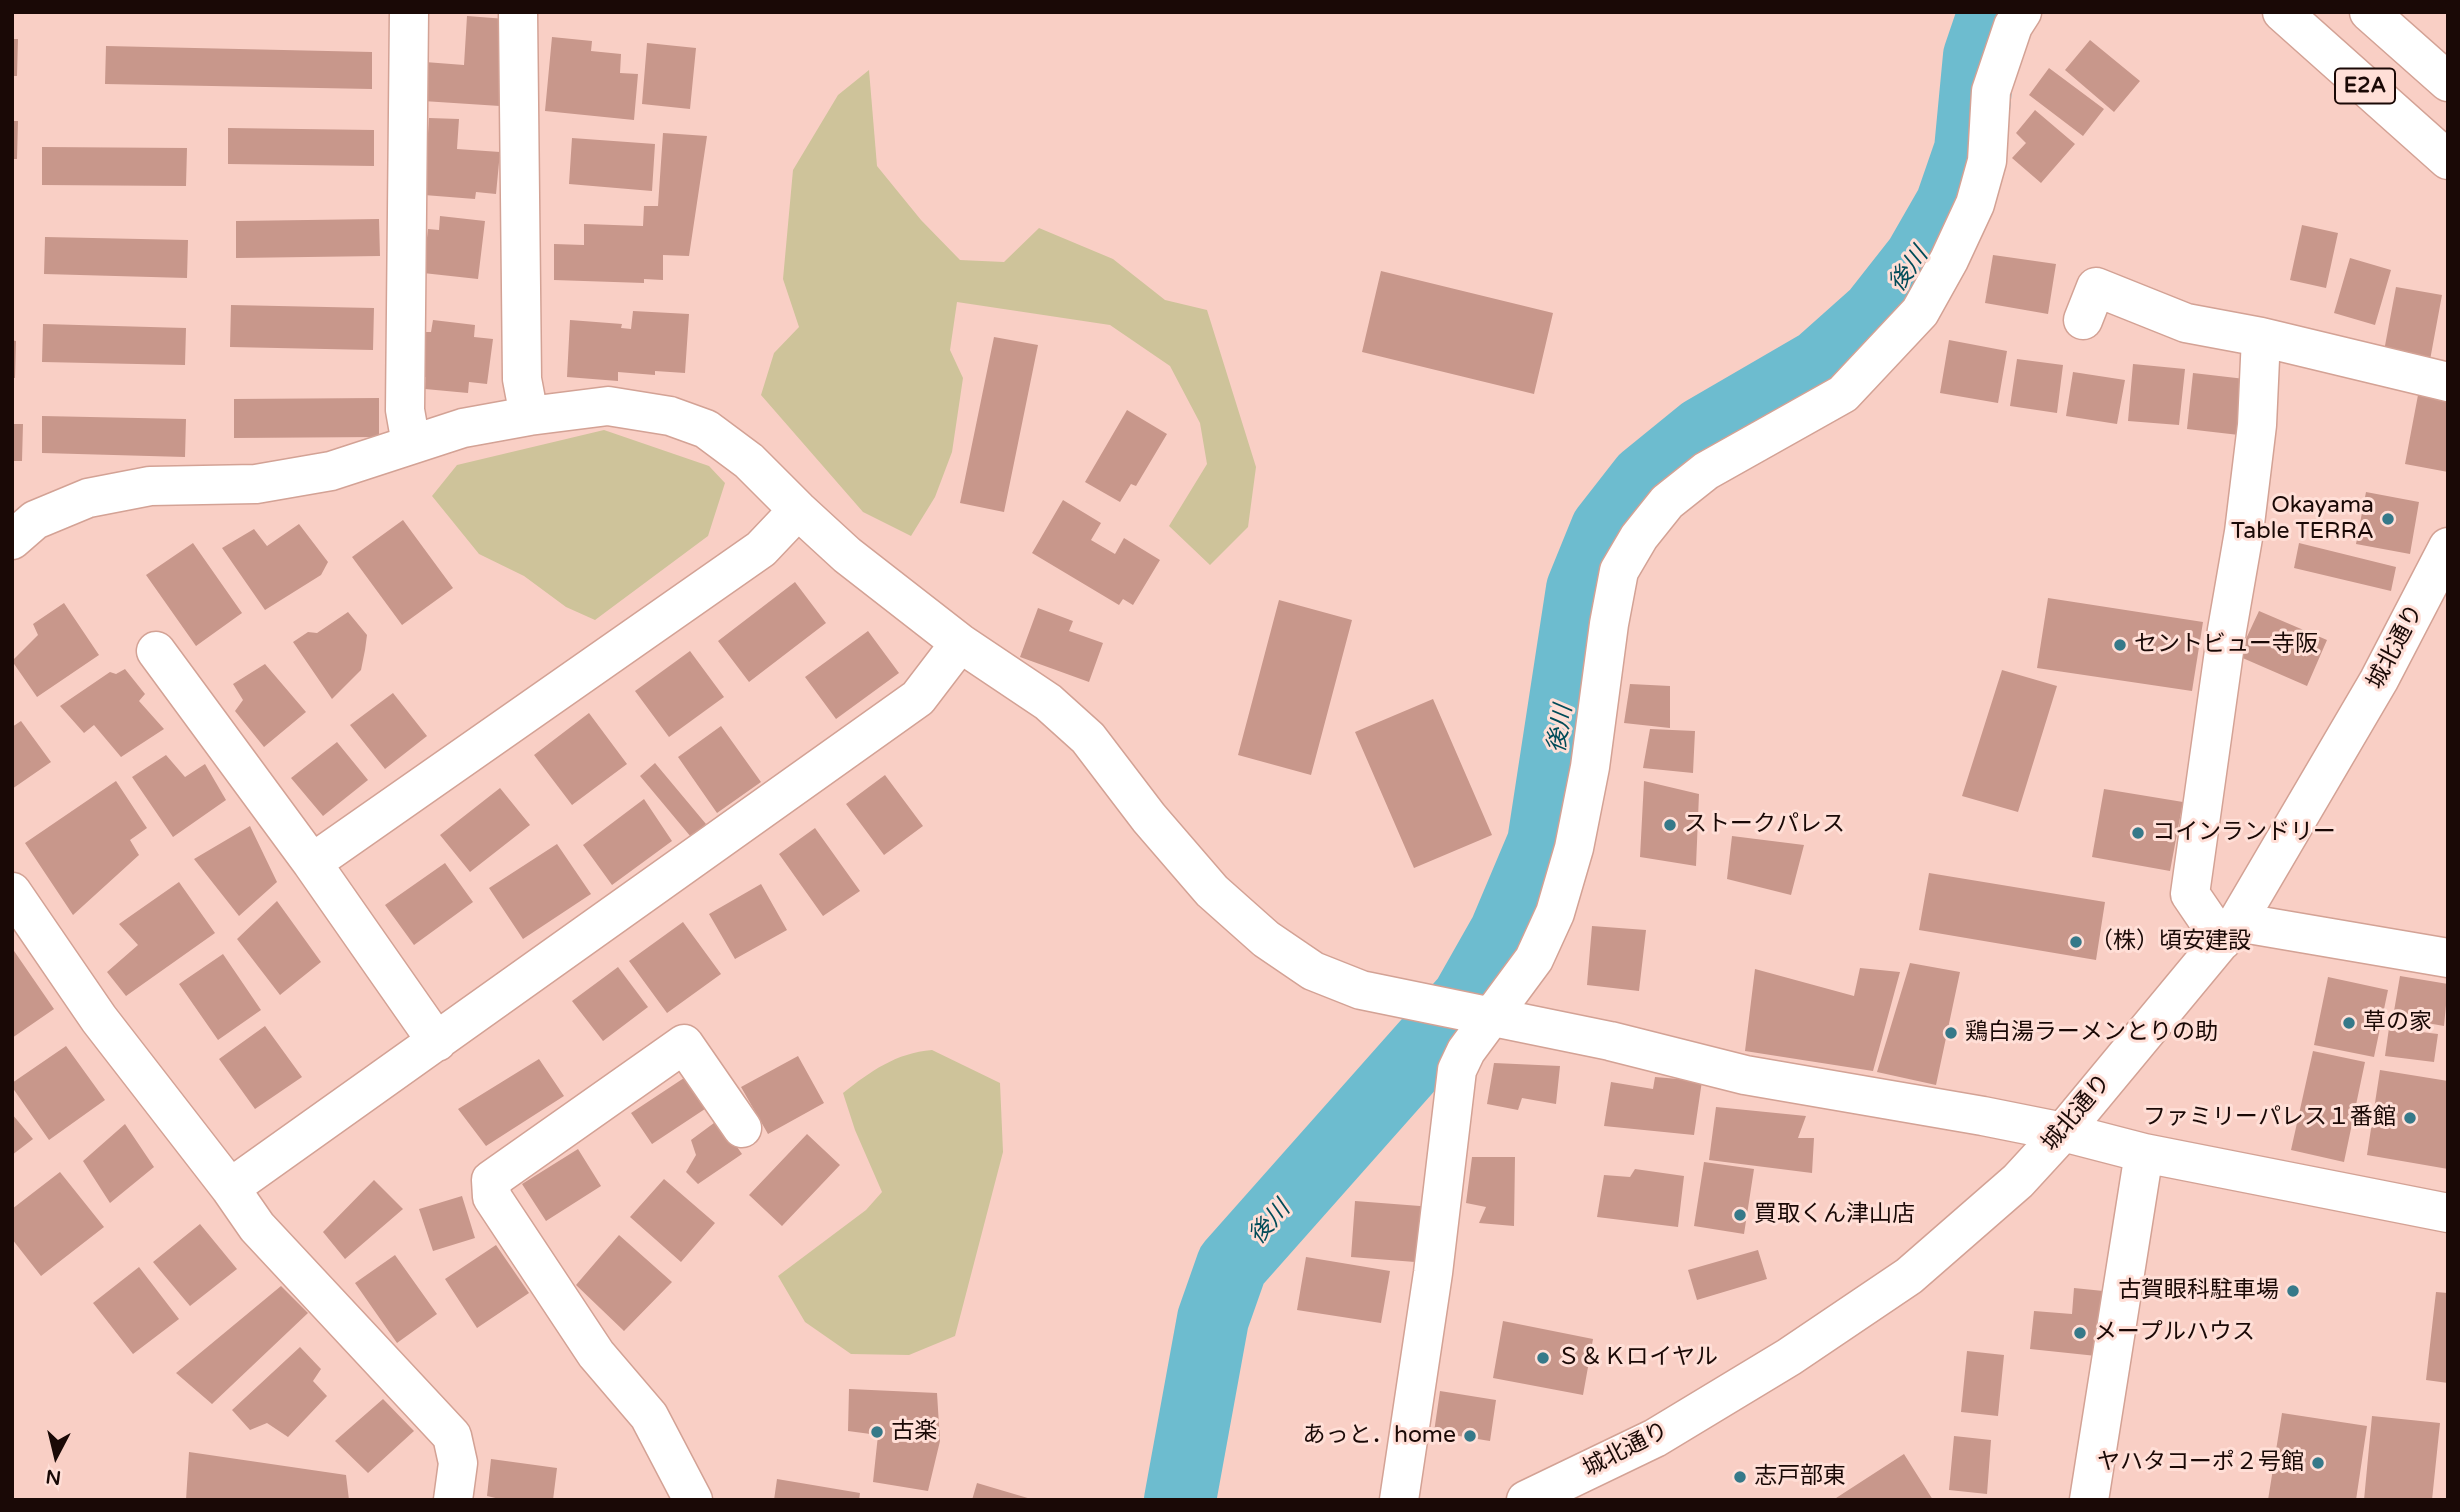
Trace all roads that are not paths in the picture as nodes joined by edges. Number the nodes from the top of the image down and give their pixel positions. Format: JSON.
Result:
{"nodes":[{"id":1,"x":409,"y":12,"type":"edge"},
{"id":2,"x":518,"y":12,"type":"edge"},
{"id":3,"x":2022,"y":12,"type":"edge"},
{"id":4,"x":2282,"y":12,"type":"edge"},
{"id":5,"x":2369,"y":12,"type":"edge"},
{"id":6,"x":2448,"y":82,"type":"edge"},
{"id":7,"x":2448,"y":160,"type":"edge"},
{"id":8,"x":2083,"y":320,"type":"dead end"},
{"id":9,"x":2261,"y":337,"type":"junction"},
{"id":10,"x":2448,"y":382,"type":"edge"},
{"id":11,"x":529,"y":416,"type":"junction"},
{"id":12,"x":411,"y":444,"type":"junction"},
{"id":13,"x":798,"y":510,"type":"junction"},
{"id":14,"x":12,"y":540,"type":"edge"},
{"id":15,"x":2448,"y":547,"type":"edge"},
{"id":16,"x":960,"y":643,"type":"junction"},
{"id":17,"x":156,"y":651,"type":"dead end"},
{"id":18,"x":312,"y":863,"type":"junction"},
{"id":19,"x":12,"y":892,"type":"edge"},
{"id":20,"x":2230,"y":931,"type":"junction"},
{"id":21,"x":2448,"y":958,"type":"edge"},
{"id":22,"x":1485,"y":1017,"type":"junction"},
{"id":23,"x":437,"y":1042,"type":"junction"},
{"id":24,"x":743,"y":1128,"type":"dead end"},
{"id":25,"x":2063,"y":1132,"type":"junction"},
{"id":26,"x":2144,"y":1153,"type":"junction"},
{"id":27,"x":230,"y":1188,"type":"junction"},
{"id":28,"x":2448,"y":1213,"type":"edge"},
{"id":29,"x":453,"y":1500,"type":"edge"},
{"id":30,"x":693,"y":1500,"type":"edge"},
{"id":31,"x":1399,"y":1500,"type":"edge"},
{"id":32,"x":1526,"y":1500,"type":"edge"},
{"id":33,"x":2089,"y":1500,"type":"edge"}],
"edges":[{"from":1,"to":12,"type":"main road"},
{"from":2,"to":11,"type":"main road"},
{"from":3,"to":22,"type":"main road"},
{"from":4,"to":7,"type":"main road","number":"E2A"},
{"from":5,"to":6,"type":"main road","number":"E2A"},
{"from":8,"to":9,"type":"main road"},
{"from":9,"to":10,"type":"main road"},
{"from":9,"to":20,"type":"main road"},
{"from":11,"to":12,"type":"main road"},
{"from":11,"to":13,"type":"main road"},
{"from":12,"to":14,"type":"main road"},
{"from":13,"to":16,"type":"main road"},
{"from":13,"to":18,"type":"main road"},
{"from":15,"to":20,"type":"main road","name":"城北通り"},
{"from":16,"to":22,"type":"main road"},
{"from":16,"to":23,"type":"main road"},
{"from":17,"to":18,"type":"main road"},
{"from":18,"to":23,"type":"main road"},
{"from":19,"to":27,"type":"main road"},
{"from":20,"to":21,"type":"main road"},
{"from":20,"to":25,"type":"main road","name":"城北通り"},
{"from":22,"to":25,"type":"main road"},
{"from":22,"to":31,"type":"main road"},
{"from":23,"to":27,"type":"main road"},
{"from":24,"to":30,"type":"main road"},
{"from":25,"to":26,"type":"main road"},
{"from":25,"to":32,"type":"main road","name":"城北通り"},
{"from":26,"to":28,"type":"main road"},
{"from":26,"to":33,"type":"main road"},
{"from":27,"to":29,"type":"main road"}]}
